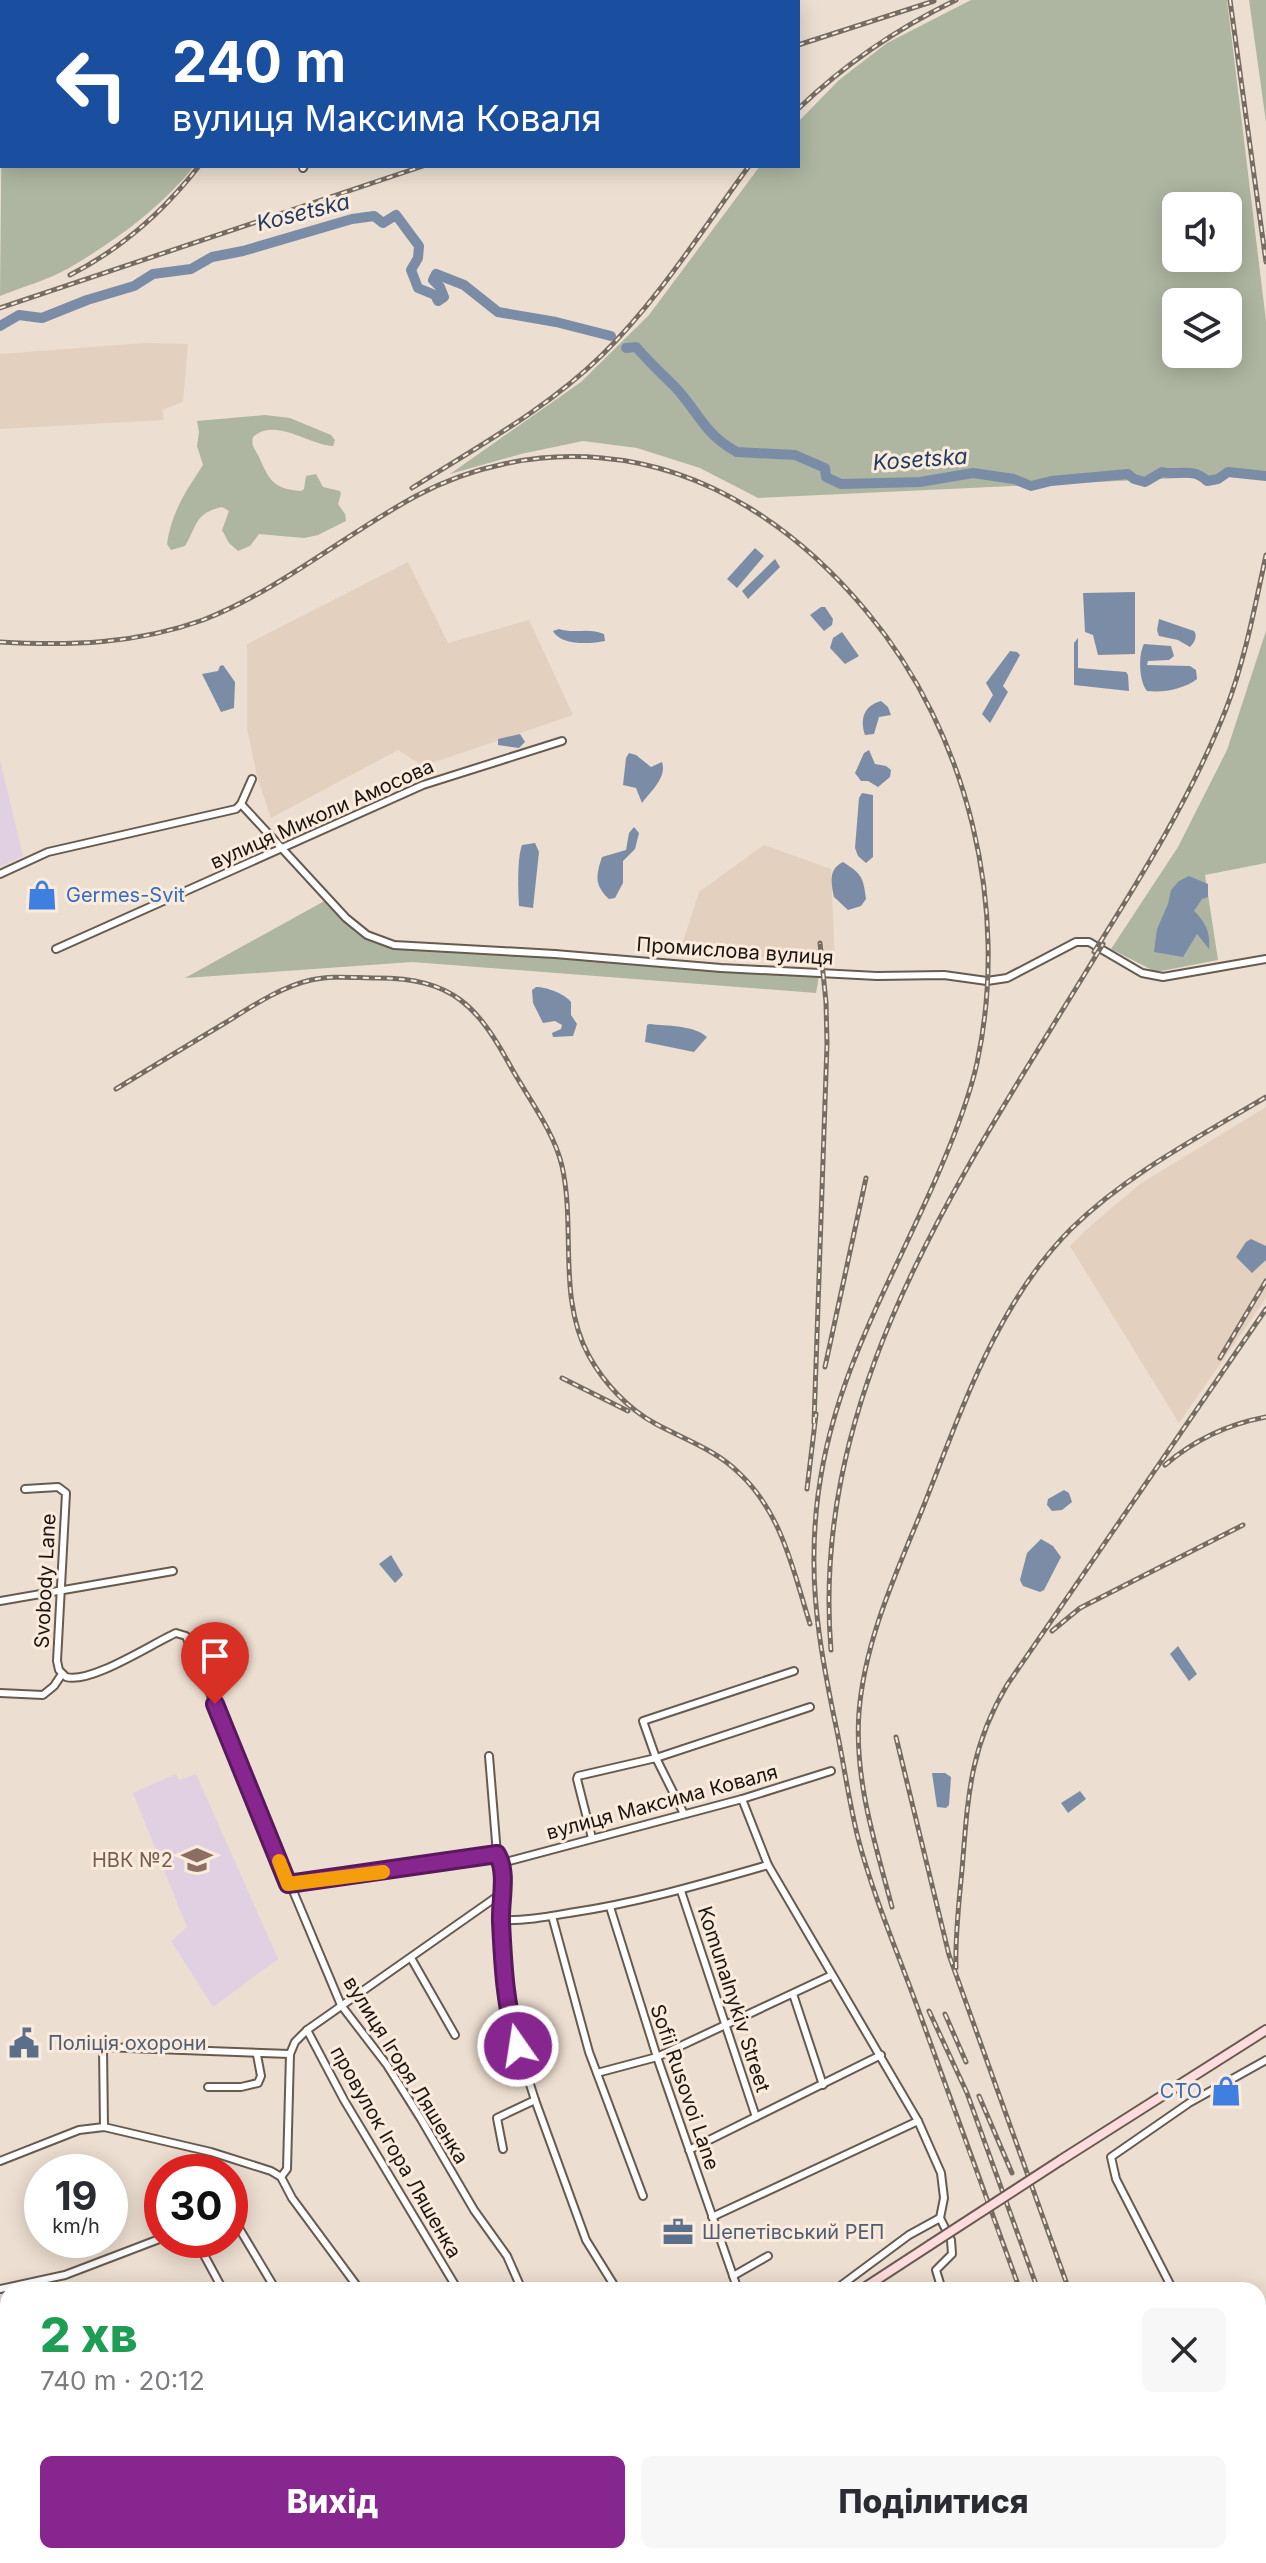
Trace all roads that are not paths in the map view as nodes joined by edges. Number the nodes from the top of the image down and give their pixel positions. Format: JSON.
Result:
{"nodes":[{"id":1,"x":562,"y":741,"type":"dead end"},
{"id":2,"x":252,"y":779,"type":"dead end"},
{"id":3,"x":241,"y":804,"type":"junction"},
{"id":4,"x":281,"y":848,"type":"junction"},
{"id":5,"x":0,"y":874,"type":"edge"},
{"id":6,"x":56,"y":949,"type":"dead end"},
{"id":7,"x":1266,"y":959,"type":"edge"},
{"id":8,"x":25,"y":1489,"type":"dead end"},
{"id":9,"x":173,"y":1571,"type":"dead end"},
{"id":10,"x":60,"y":1591,"type":"junction"},
{"id":11,"x":0,"y":1601,"type":"edge"},
{"id":12,"x":186,"y":1636,"type":"joint"},
{"id":13,"x":794,"y":1671,"type":"dead end"},
{"id":14,"x":62,"y":1674,"type":"junction"},
{"id":15,"x":0,"y":1693,"type":"edge"},
{"id":16,"x":810,"y":1707,"type":"dead end"},
{"id":17,"x":489,"y":1756,"type":"dead end"},
{"id":18,"x":656,"y":1758,"type":"junction"},
{"id":19,"x":831,"y":1771,"type":"dead end"},
{"id":20,"x":742,"y":1799,"type":"junction"},
{"id":21,"x":684,"y":1814,"type":"junction"},
{"id":22,"x":592,"y":1838,"type":"junction"},
{"id":23,"x":497,"y":1854,"type":"junction"},
{"id":24,"x":502,"y":1863,"type":"junction"},
{"id":25,"x":768,"y":1865,"type":"junction"},
{"id":26,"x":288,"y":1884,"type":"junction"},
{"id":27,"x":681,"y":1891,"type":"junction"},
{"id":28,"x":502,"y":1893,"type":"junction"},
{"id":29,"x":610,"y":1907,"type":"junction"},
{"id":30,"x":552,"y":1916,"type":"junction"},
{"id":31,"x":501,"y":1920,"type":"junction"},
{"id":32,"x":411,"y":1958,"type":"junction"},
{"id":33,"x":832,"y":1975,"type":"junction"},
{"id":34,"x":793,"y":1994,"type":"junction"},
{"id":35,"x":341,"y":2005,"type":"junction"},
{"id":36,"x":725,"y":2025,"type":"junction"},
{"id":37,"x":307,"y":2030,"type":"junction"},
{"id":38,"x":1266,"y":2030,"type":"edge"},
{"id":39,"x":455,"y":2035,"type":"dead end"},
{"id":40,"x":290,"y":2054,"type":"junction"},
{"id":41,"x":257,"y":2055,"type":"junction"},
{"id":42,"x":881,"y":2055,"type":"junction"},
{"id":43,"x":657,"y":2057,"type":"junction"},
{"id":44,"x":1266,"y":2060,"type":"edge"},
{"id":45,"x":597,"y":2073,"type":"junction"},
{"id":46,"x":823,"y":2085,"type":"junction"},
{"id":47,"x":208,"y":2087,"type":"dead end"},
{"id":48,"x":535,"y":2100,"type":"junction"},
{"id":49,"x":756,"y":2117,"type":"junction"},
{"id":50,"x":918,"y":2121,"type":"junction"},
{"id":51,"x":104,"y":2127,"type":"junction"},
{"id":52,"x":503,"y":2149,"type":"dead end"},
{"id":53,"x":689,"y":2150,"type":"junction"},
{"id":54,"x":0,"y":2161,"type":"edge"},
{"id":55,"x":281,"y":2177,"type":"junction"},
{"id":56,"x":643,"y":2196,"type":"dead end"},
{"id":57,"x":712,"y":2217,"type":"junction"},
{"id":58,"x":940,"y":2218,"type":"junction"},
{"id":59,"x":248,"y":2243,"type":"edge"},
{"id":60,"x":144,"y":2245,"type":"edge"},
{"id":61,"x":768,"y":2256,"type":"dead end"},
{"id":62,"x":206,"y":2258,"type":"edge"},
{"id":63,"x":733,"y":2276,"type":"junction"},
{"id":64,"x":32,"y":2282,"type":"edge"},
{"id":65,"x":219,"y":2282,"type":"edge"},
{"id":66,"x":271,"y":2282,"type":"edge"},
{"id":67,"x":354,"y":2282,"type":"edge"},
{"id":68,"x":453,"y":2282,"type":"edge"},
{"id":69,"x":518,"y":2282,"type":"edge"},
{"id":70,"x":612,"y":2282,"type":"edge"},
{"id":71,"x":735,"y":2282,"type":"edge"},
{"id":72,"x":846,"y":2282,"type":"edge"},
{"id":73,"x":873,"y":2282,"type":"edge"},
{"id":74,"x":940,"y":2282,"type":"edge"},
{"id":75,"x":1169,"y":2282,"type":"edge"}],
"edges":[{"from":1,"to":4,"type":"street","name":"вулиця Миколи Амосова"},
{"from":2,"to":3,"type":"street"},
{"from":3,"to":4,"type":"street","name":"Промислова вулиця"},
{"from":3,"to":5,"type":"street"},
{"from":4,"to":6,"type":"street","name":"вулиця Миколи Амосова"},
{"from":4,"to":7,"type":"street","name":"Промислова вулиця"},
{"from":8,"to":10,"type":"street","name":"Svobody Lane"},
{"from":9,"to":10,"type":"street"},
{"from":10,"to":11,"type":"street"},
{"from":10,"to":14,"type":"street","name":"Svobody Lane"},
{"from":12,"to":14,"type":"street","name":"Svobody Lane"},
{"from":12,"to":26,"type":"street","name":"вулиця Ігоря Ляшенка"},
{"from":13,"to":18,"type":"street"},
{"from":14,"to":15,"type":"street"},
{"from":16,"to":18,"type":"street"},
{"from":17,"to":23,"type":"street"},
{"from":18,"to":21,"type":"street"},
{"from":18,"to":22,"type":"street"},
{"from":19,"to":20,"type":"street","name":"вулиця Максима Коваля"},
{"from":20,"to":21,"type":"street","name":"вулиця Максима Коваля"},
{"from":20,"to":25,"type":"street"},
{"from":21,"to":22,"type":"street","name":"вулиця Максима Коваля"},
{"from":22,"to":24,"type":"street","name":"вулиця Максима Коваля"},
{"from":23,"to":24,"type":"street"},
{"from":23,"to":26,"type":"street"},
{"from":24,"to":28,"type":"street"},
{"from":25,"to":27,"type":"street"},
{"from":25,"to":33,"type":"street"},
{"from":26,"to":35,"type":"street","name":"вулиця Ігоря Ляшенка"},
{"from":27,"to":29,"type":"street"},
{"from":27,"to":36,"type":"street","name":"Komunalnykiv Street"},
{"from":28,"to":31,"type":"street"},
{"from":28,"to":32,"type":"street"},
{"from":29,"to":30,"type":"street"},
{"from":29,"to":43,"type":"street","name":"Sofii Rusovoi Lane"},
{"from":30,"to":31,"type":"street"},
{"from":30,"to":45,"type":"street"},
{"from":31,"to":48,"type":"street"},
{"from":32,"to":35,"type":"street"},
{"from":32,"to":39,"type":"street"},
{"from":33,"to":34,"type":"street"},
{"from":33,"to":42,"type":"street"},
{"from":34,"to":36,"type":"street"},
{"from":34,"to":46,"type":"street"},
{"from":35,"to":37,"type":"street"},
{"from":35,"to":69,"type":"street","name":"вулиця Ігоря Ляшенка"},
{"from":36,"to":43,"type":"street"},
{"from":36,"to":49,"type":"street","name":"Komunalnykiv Street"},
{"from":37,"to":40,"type":"street"},
{"from":37,"to":68,"type":"street","name":"провулок Ігора Ляшенка"},
{"from":38,"to":73,"type":"main road","bridge":true},
{"from":40,"to":41,"type":"street"},
{"from":40,"to":55,"type":"street"},
{"from":41,"to":47,"type":"street"},
{"from":41,"to":51,"type":"street"},
{"from":42,"to":46,"type":"street"},
{"from":42,"to":50,"type":"street"},
{"from":43,"to":45,"type":"street"},
{"from":43,"to":53,"type":"street","name":"Sofii Rusovoi Lane"},
{"from":44,"to":75,"type":"street"},
{"from":45,"to":56,"type":"street"},
{"from":46,"to":49,"type":"street"},
{"from":48,"to":52,"type":"street"},
{"from":48,"to":70,"type":"street"},
{"from":49,"to":53,"type":"street"},
{"from":50,"to":57,"type":"street"},
{"from":50,"to":58,"type":"street"},
{"from":51,"to":54,"type":"street"},
{"from":51,"to":55,"type":"street"},
{"from":53,"to":57,"type":"street","name":"Sofii Rusovoi Lane"},
{"from":55,"to":67,"type":"street"},
{"from":57,"to":63,"type":"street","name":"Sofii Rusovoi Lane"},
{"from":58,"to":72,"type":"street"},
{"from":58,"to":74,"type":"street"},
{"from":59,"to":66,"type":"street"},
{"from":60,"to":64,"type":"street"},
{"from":61,"to":63,"type":"street"},
{"from":62,"to":65,"type":"street"},
{"from":63,"to":71,"type":"street","name":"Sofii Rusovoi Lane"}]}
